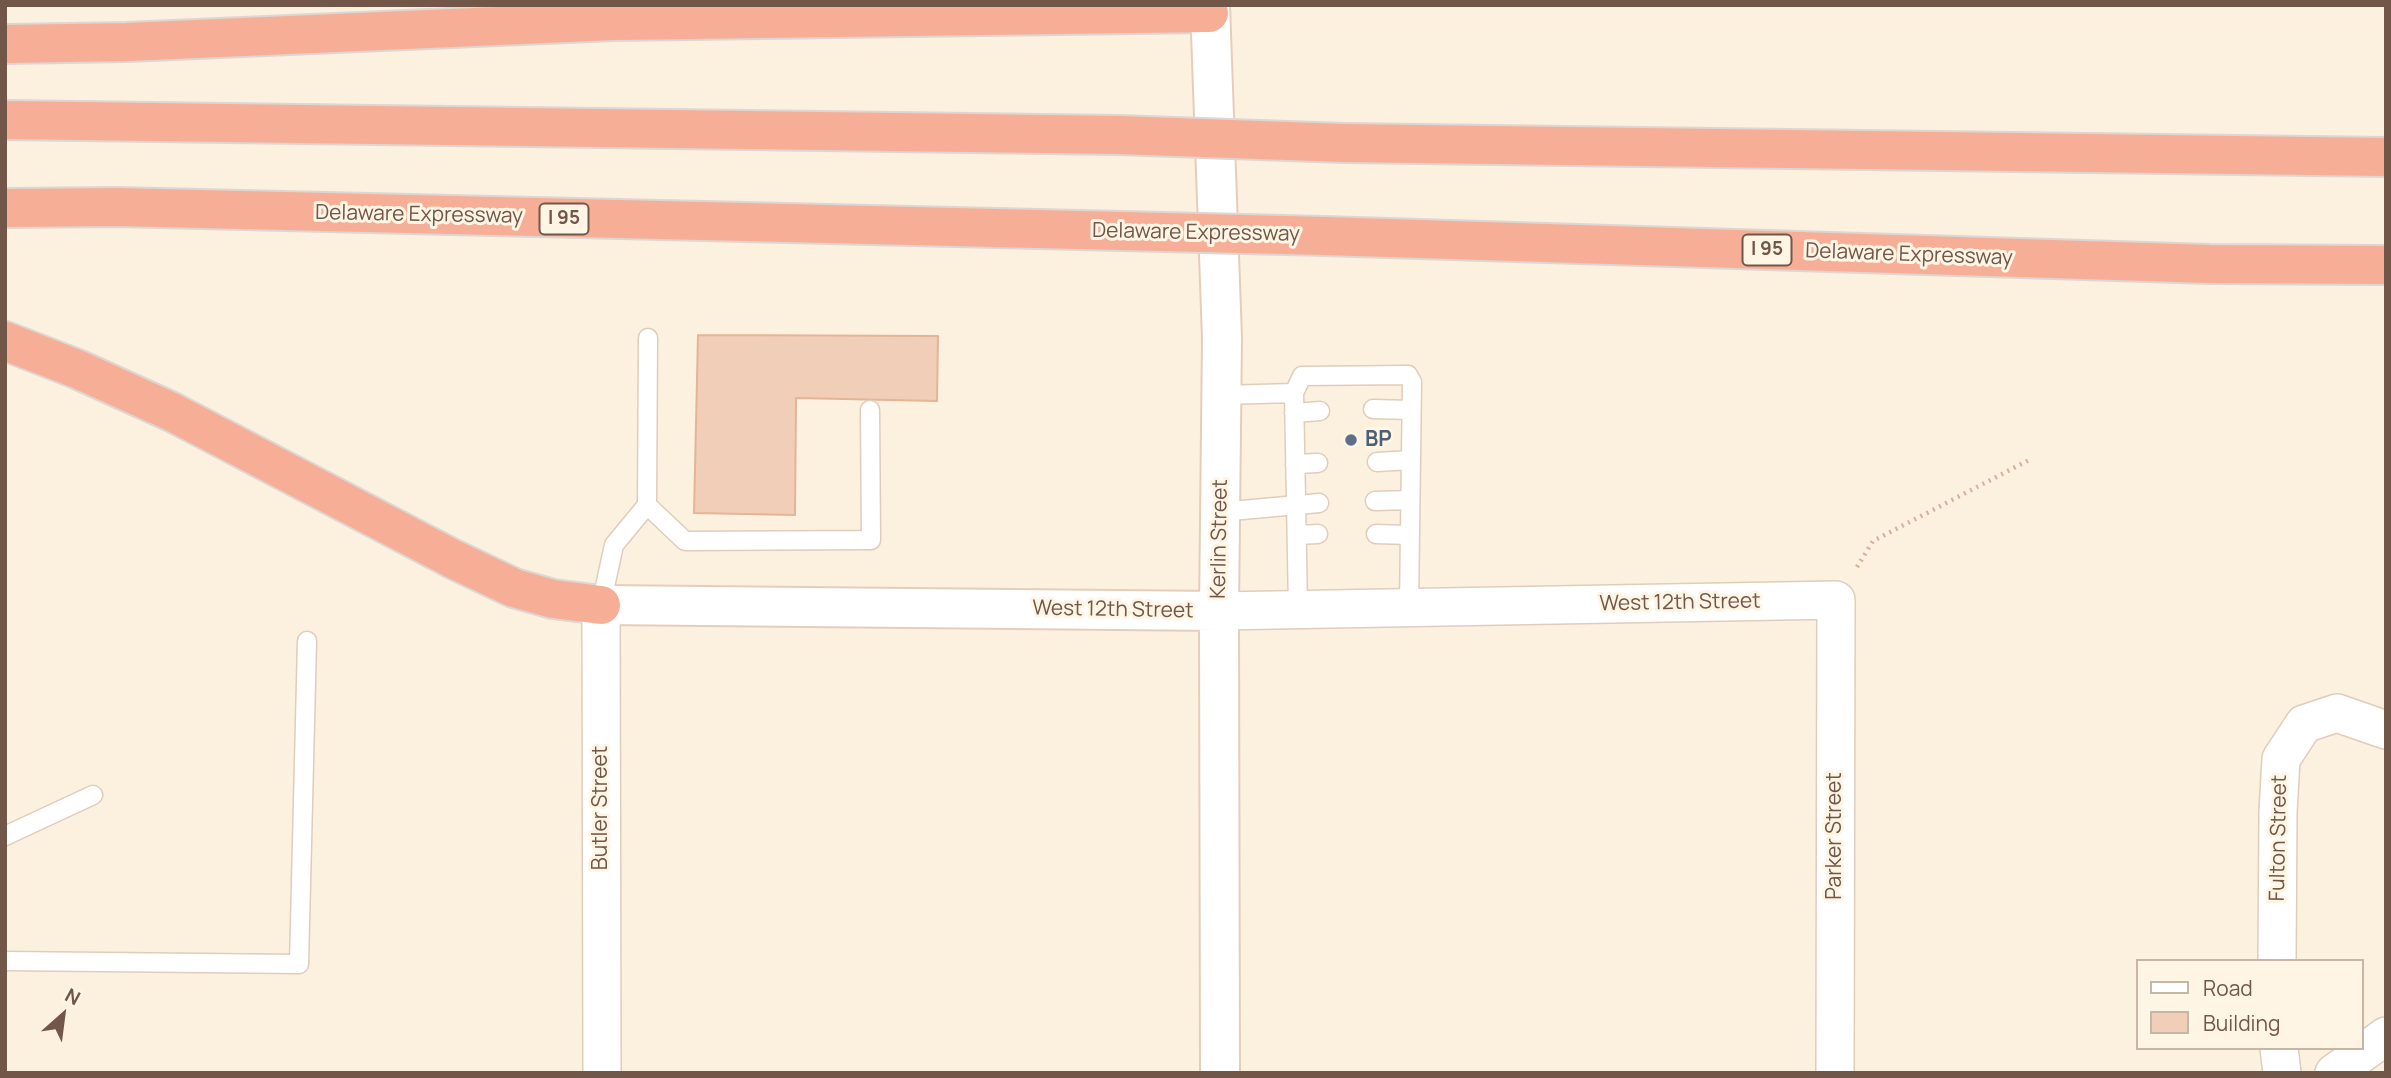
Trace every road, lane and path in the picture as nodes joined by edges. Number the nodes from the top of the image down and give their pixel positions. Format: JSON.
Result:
{"nodes":[{"id":1,"x":1209,"y":9,"type":"edge"},
{"id":2,"x":5,"y":44,"type":"edge"},
{"id":3,"x":5,"y":120,"type":"edge"},
{"id":4,"x":2386,"y":158,"type":"edge"},
{"id":5,"x":5,"y":208,"type":"edge"},
{"id":6,"x":2386,"y":265,"type":"edge"},
{"id":7,"x":648,"y":338,"type":"dead end"},
{"id":8,"x":5,"y":341,"type":"edge"},
{"id":9,"x":1294,"y":393,"type":"junction"},
{"id":10,"x":1222,"y":395,"type":"junction"},
{"id":11,"x":1373,"y":409,"type":"dead end"},
{"id":12,"x":870,"y":410,"type":"dead end"},
{"id":13,"x":1411,"y":410,"type":"junction"},
{"id":14,"x":1320,"y":411,"type":"dead end"},
{"id":15,"x":1294,"y":413,"type":"junction"},
{"id":16,"x":2031,"y":459,"type":"dead end"},
{"id":17,"x":1411,"y":460,"type":"junction"},
{"id":18,"x":1377,"y":462,"type":"dead end"},
{"id":19,"x":1318,"y":463,"type":"dead end"},
{"id":20,"x":1295,"y":464,"type":"junction"},
{"id":21,"x":1410,"y":500,"type":"junction"},
{"id":22,"x":1375,"y":501,"type":"dead end"},
{"id":23,"x":1320,"y":503,"type":"dead end"},
{"id":24,"x":647,"y":505,"type":"junction"},
{"id":25,"x":1296,"y":506,"type":"junction"},
{"id":26,"x":1220,"y":512,"type":"junction"},
{"id":27,"x":1318,"y":534,"type":"dead end"},
{"id":28,"x":1376,"y":534,"type":"dead end"},
{"id":29,"x":1297,"y":535,"type":"junction"},
{"id":30,"x":1410,"y":535,"type":"junction"},
{"id":31,"x":1836,"y":600,"type":"junction"},
{"id":32,"x":601,"y":606,"type":"junction"},
{"id":33,"x":1409,"y":607,"type":"junction"},
{"id":34,"x":1298,"y":609,"type":"junction"},
{"id":35,"x":1219,"y":611,"type":"junction"},
{"id":36,"x":307,"y":641,"type":"dead end"},
{"id":37,"x":2386,"y":730,"type":"edge"},
{"id":38,"x":93,"y":794,"type":"dead end"},
{"id":39,"x":5,"y":836,"type":"edge"},
{"id":40,"x":2277,"y":959,"type":"edge"},
{"id":41,"x":5,"y":961,"type":"edge"},
{"id":42,"x":2386,"y":1036,"type":"edge"},
{"id":43,"x":2280,"y":1050,"type":"edge"},
{"id":44,"x":602,"y":1073,"type":"edge"},
{"id":45,"x":1220,"y":1073,"type":"edge"},
{"id":46,"x":1835,"y":1073,"type":"edge"},
{"id":47,"x":2282,"y":1073,"type":"edge"},
{"id":48,"x":2334,"y":1073,"type":"edge"}],
"edges":[{"from":1,"to":2,"type":"highway"},
{"from":1,"to":10,"type":"main road","name":"Kerlin Street"},
{"from":3,"to":4,"type":"highway","bridge":true},
{"from":5,"to":6,"type":"highway","name":"Delaware Expressway","number":"I 95","bridge":true},
{"from":7,"to":24,"type":"lane"},
{"from":8,"to":32,"type":"highway"},
{"from":9,"to":10,"type":"lane"},
{"from":9,"to":13,"type":"lane"},
{"from":9,"to":15,"type":"lane"},
{"from":10,"to":26,"type":"main road","name":"Kerlin Street"},
{"from":11,"to":13,"type":"lane"},
{"from":12,"to":24,"type":"lane"},
{"from":13,"to":17,"type":"lane"},
{"from":14,"to":15,"type":"lane"},
{"from":15,"to":20,"type":"lane"},
{"from":16,"to":31,"type":"path"},
{"from":17,"to":18,"type":"lane"},
{"from":17,"to":21,"type":"lane"},
{"from":19,"to":20,"type":"lane"},
{"from":20,"to":25,"type":"lane"},
{"from":21,"to":22,"type":"lane"},
{"from":21,"to":30,"type":"lane"},
{"from":23,"to":25,"type":"lane"},
{"from":24,"to":32,"type":"lane","name":"Butler Street"},
{"from":25,"to":26,"type":"lane"},
{"from":25,"to":29,"type":"lane"},
{"from":26,"to":35,"type":"main road","name":"Kerlin Street"},
{"from":27,"to":29,"type":"lane"},
{"from":28,"to":30,"type":"lane"},
{"from":29,"to":34,"type":"lane"},
{"from":30,"to":33,"type":"lane"},
{"from":31,"to":33,"type":"street","name":"West 12th Street"},
{"from":31,"to":46,"type":"street","name":"Parker Street"},
{"from":32,"to":35,"type":"main road","name":"West 12th Street"},
{"from":32,"to":44,"type":"street","name":"Butler Street"},
{"from":33,"to":34,"type":"street","name":"West 12th Street"},
{"from":34,"to":35,"type":"street","name":"West 12th Street"},
{"from":35,"to":45,"type":"main road","name":"Kerlin Street"},
{"from":36,"to":41,"type":"lane"},
{"from":37,"to":40,"type":"street","name":"Fulton Street"},
{"from":38,"to":39,"type":"lane"},
{"from":42,"to":48,"type":"street"},
{"from":43,"to":47,"type":"street"}]}
